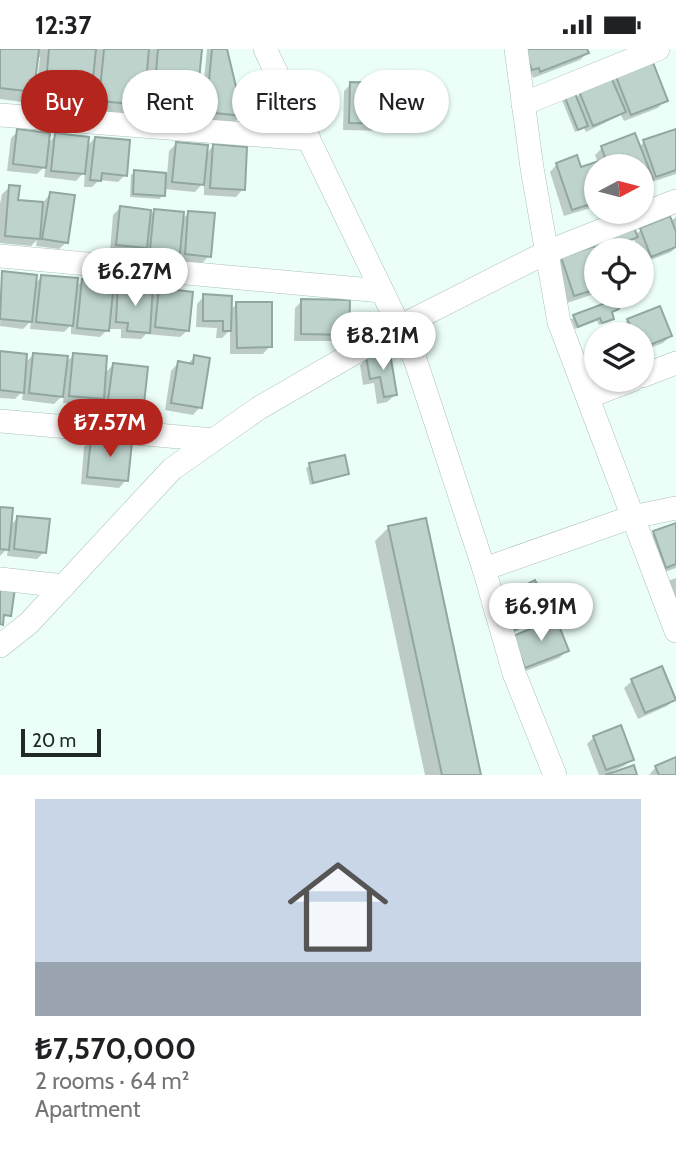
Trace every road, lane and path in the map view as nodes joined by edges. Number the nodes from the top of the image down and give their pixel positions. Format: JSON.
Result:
{"nodes":[{"id":1,"x":265,"y":49,"type":"edge"},
{"id":2,"x":516,"y":49,"type":"edge"},
{"id":3,"x":658,"y":49,"type":"edge"},
{"id":4,"x":523,"y":104,"type":"junction"},
{"id":5,"x":0,"y":115,"type":"edge"},
{"id":6,"x":309,"y":139,"type":"junction"},
{"id":7,"x":676,"y":201,"type":"edge"},
{"id":8,"x":547,"y":252,"type":"junction"},
{"id":9,"x":0,"y":256,"type":"edge"},
{"id":10,"x":382,"y":291,"type":"junction"},
{"id":11,"x":399,"y":327,"type":"junction"},
{"id":12,"x":676,"y":363,"type":"edge"},
{"id":13,"x":654,"y":371,"type":"edge"},
{"id":14,"x":600,"y":392,"type":"edge"},
{"id":15,"x":590,"y":396,"type":"junction"},
{"id":16,"x":0,"y":421,"type":"edge"},
{"id":17,"x":213,"y":440,"type":"junction"},
{"id":18,"x":676,"y":508,"type":"edge"},
{"id":19,"x":632,"y":517,"type":"junction"},
{"id":20,"x":484,"y":569,"type":"junction"},
{"id":21,"x":0,"y":579,"type":"edge"},
{"id":22,"x":64,"y":586,"type":"junction"},
{"id":23,"x":676,"y":631,"type":"edge"},
{"id":24,"x":0,"y":646,"type":"edge"},
{"id":25,"x":555,"y":775,"type":"edge"}],
"edges":[{"from":1,"to":6,"type":"street"},
{"from":2,"to":4,"type":"street"},
{"from":3,"to":4,"type":"street"},
{"from":4,"to":8,"type":"street"},
{"from":5,"to":6,"type":"street"},
{"from":6,"to":10,"type":"street"},
{"from":7,"to":8,"type":"street"},
{"from":8,"to":11,"type":"street"},
{"from":8,"to":15,"type":"street"},
{"from":9,"to":10,"type":"street"},
{"from":10,"to":11,"type":"street"},
{"from":11,"to":17,"type":"street"},
{"from":11,"to":20,"type":"street"},
{"from":12,"to":13,"type":"street"},
{"from":14,"to":15,"type":"street"},
{"from":15,"to":19,"type":"street"},
{"from":16,"to":17,"type":"street"},
{"from":17,"to":22,"type":"street"},
{"from":18,"to":19,"type":"street"},
{"from":19,"to":20,"type":"street"},
{"from":19,"to":23,"type":"street"},
{"from":20,"to":25,"type":"street"},
{"from":21,"to":22,"type":"street"},
{"from":22,"to":24,"type":"street"}]}
